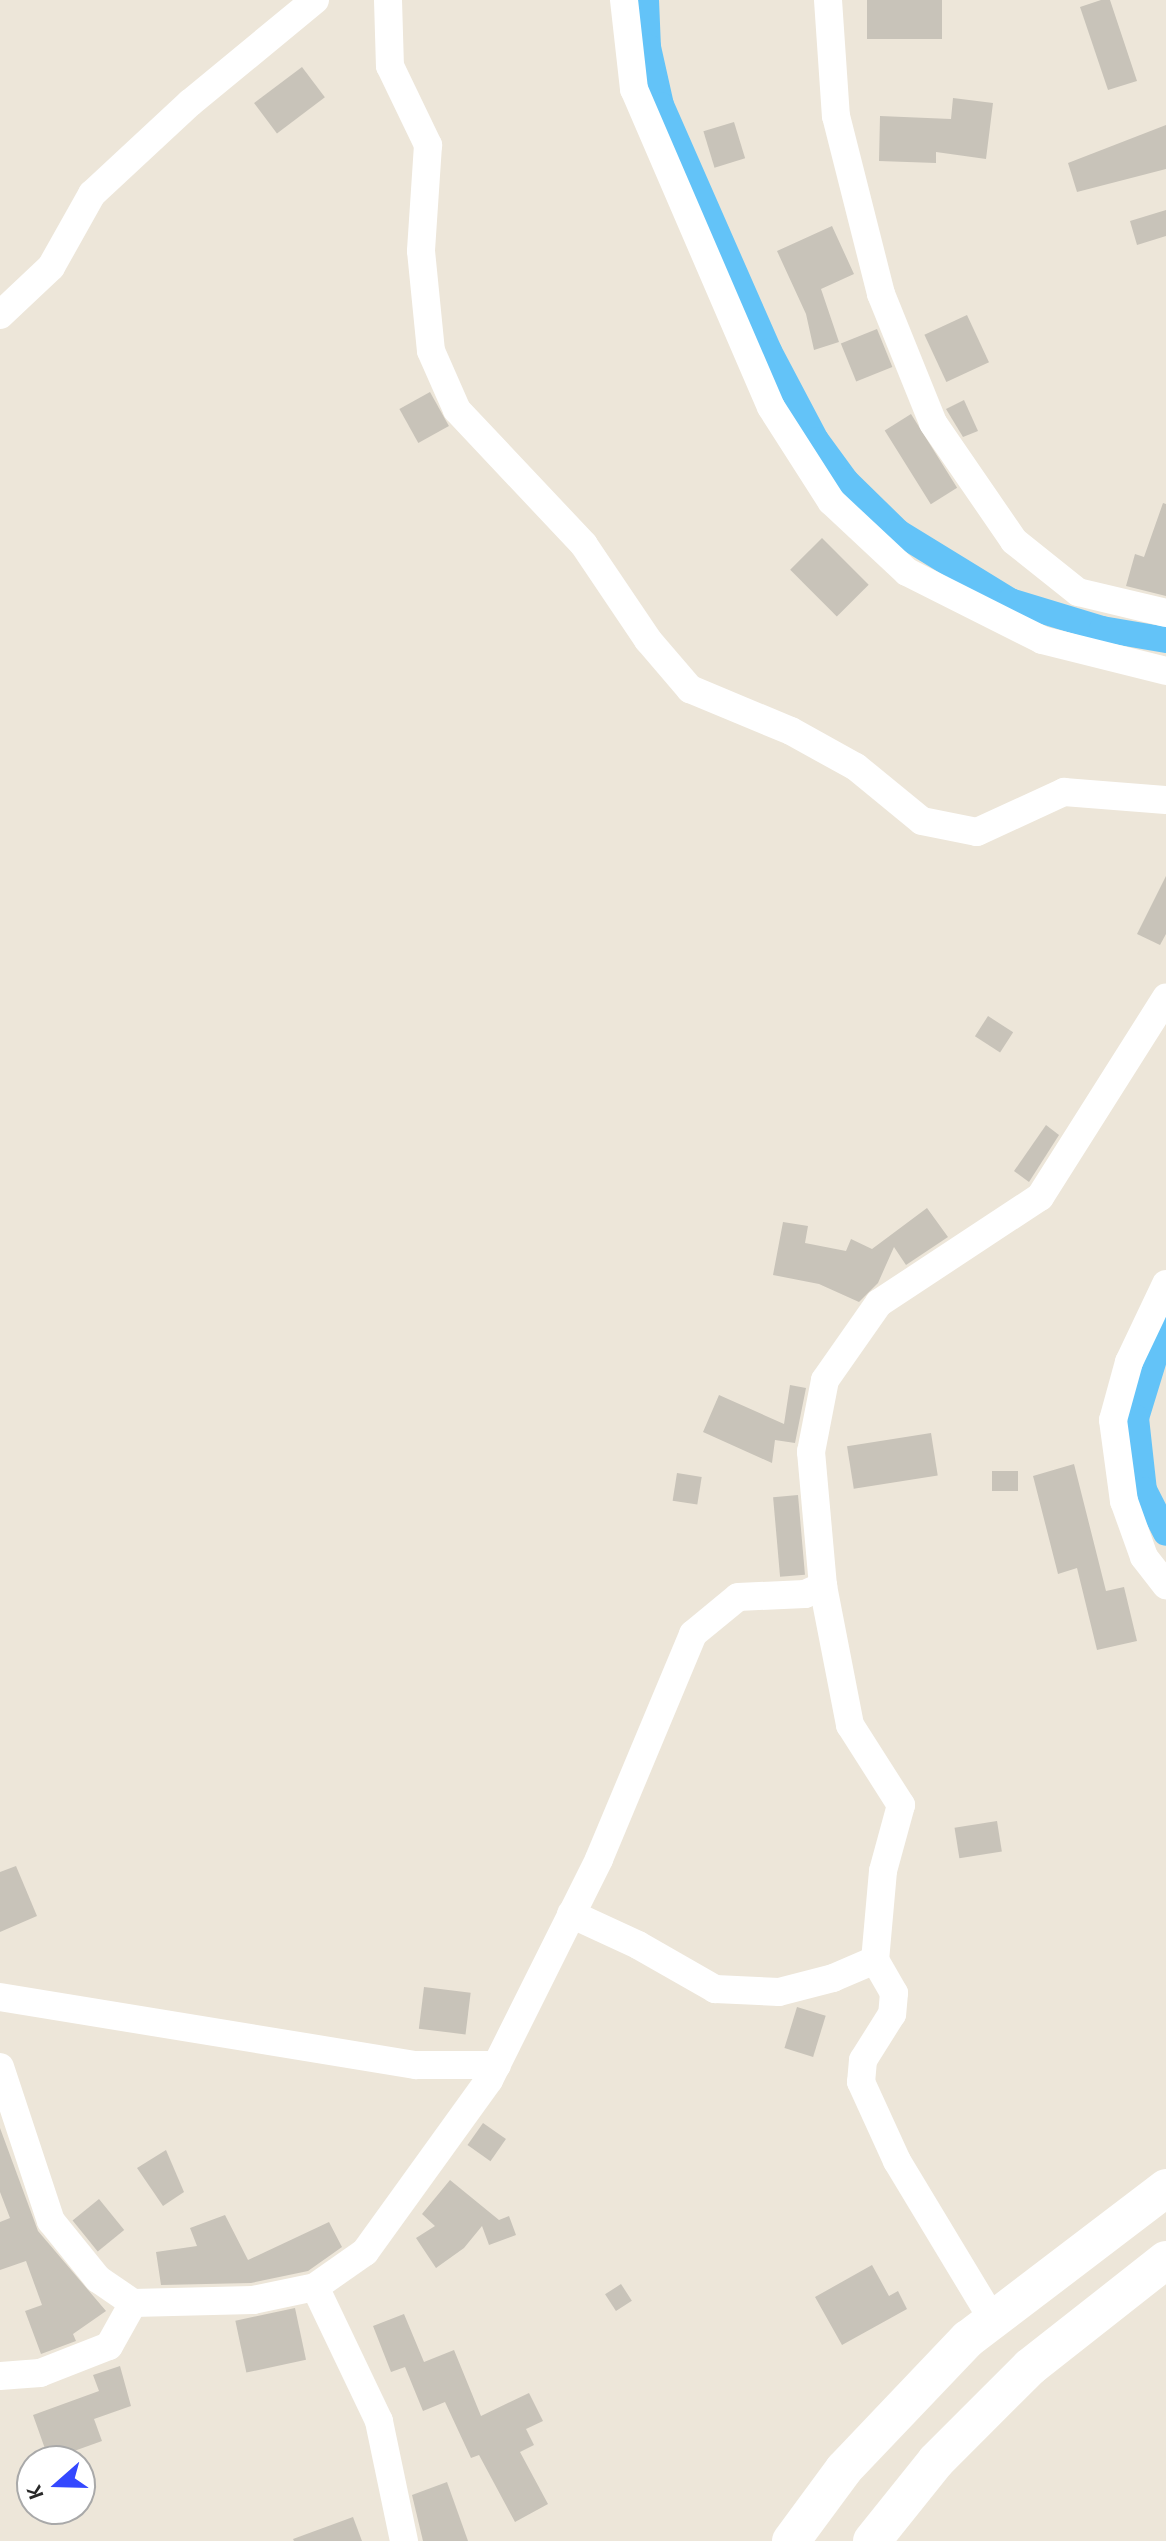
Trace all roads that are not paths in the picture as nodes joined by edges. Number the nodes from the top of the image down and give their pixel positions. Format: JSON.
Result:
{"nodes":[{"id":1,"x":315,"y":0,"type":"edge"},
{"id":2,"x":388,"y":0,"type":"edge"},
{"id":3,"x":624,"y":0,"type":"edge"},
{"id":4,"x":828,"y":0,"type":"edge"},
{"id":5,"x":0,"y":315,"type":"edge"},
{"id":6,"x":1166,"y":613,"type":"edge"},
{"id":7,"x":1166,"y":671,"type":"edge"},
{"id":8,"x":1166,"y":800,"type":"edge"},
{"id":9,"x":1166,"y":998,"type":"edge"},
{"id":10,"x":1166,"y":1284,"type":"edge"},
{"id":11,"x":1156,"y":1550,"type":"edge"},
{"id":12,"x":1166,"y":1585,"type":"edge"},
{"id":13,"x":823,"y":1586,"type":"junction"},
{"id":14,"x":571,"y":1914,"type":"junction"},
{"id":15,"x":875,"y":1960,"type":"junction"},
{"id":16,"x":0,"y":1997,"type":"edge"},
{"id":17,"x":497,"y":2065,"type":"junction"},
{"id":18,"x":0,"y":2067,"type":"edge"},
{"id":19,"x":1166,"y":2188,"type":"edge"},
{"id":20,"x":1166,"y":2260,"type":"edge"},
{"id":21,"x":315,"y":2287,"type":"junction"},
{"id":22,"x":133,"y":2303,"type":"junction"},
{"id":23,"x":993,"y":2320,"type":"junction"},
{"id":24,"x":0,"y":2376,"type":"edge"},
{"id":25,"x":404,"y":2541,"type":"edge"},
{"id":26,"x":791,"y":2541,"type":"edge"},
{"id":27,"x":872,"y":2541,"type":"edge"}],
"edges":[{"from":1,"to":5,"type":"street"},
{"from":2,"to":8,"type":"street"},
{"from":3,"to":7,"type":"street"},
{"from":4,"to":6,"type":"street"},
{"from":9,"to":13,"type":"street"},
{"from":10,"to":11,"type":"street"},
{"from":11,"to":12,"type":"street"},
{"from":13,"to":14,"type":"street"},
{"from":13,"to":15,"type":"street"},
{"from":14,"to":15,"type":"street"},
{"from":14,"to":17,"type":"street"},
{"from":15,"to":23,"type":"street"},
{"from":16,"to":17,"type":"street"},
{"from":17,"to":21,"type":"street"},
{"from":18,"to":22,"type":"street"},
{"from":19,"to":23,"type":"main road"},
{"from":20,"to":27,"type":"main road"},
{"from":21,"to":22,"type":"street"},
{"from":21,"to":25,"type":"street"},
{"from":22,"to":24,"type":"street"},
{"from":23,"to":26,"type":"main road"}]}
